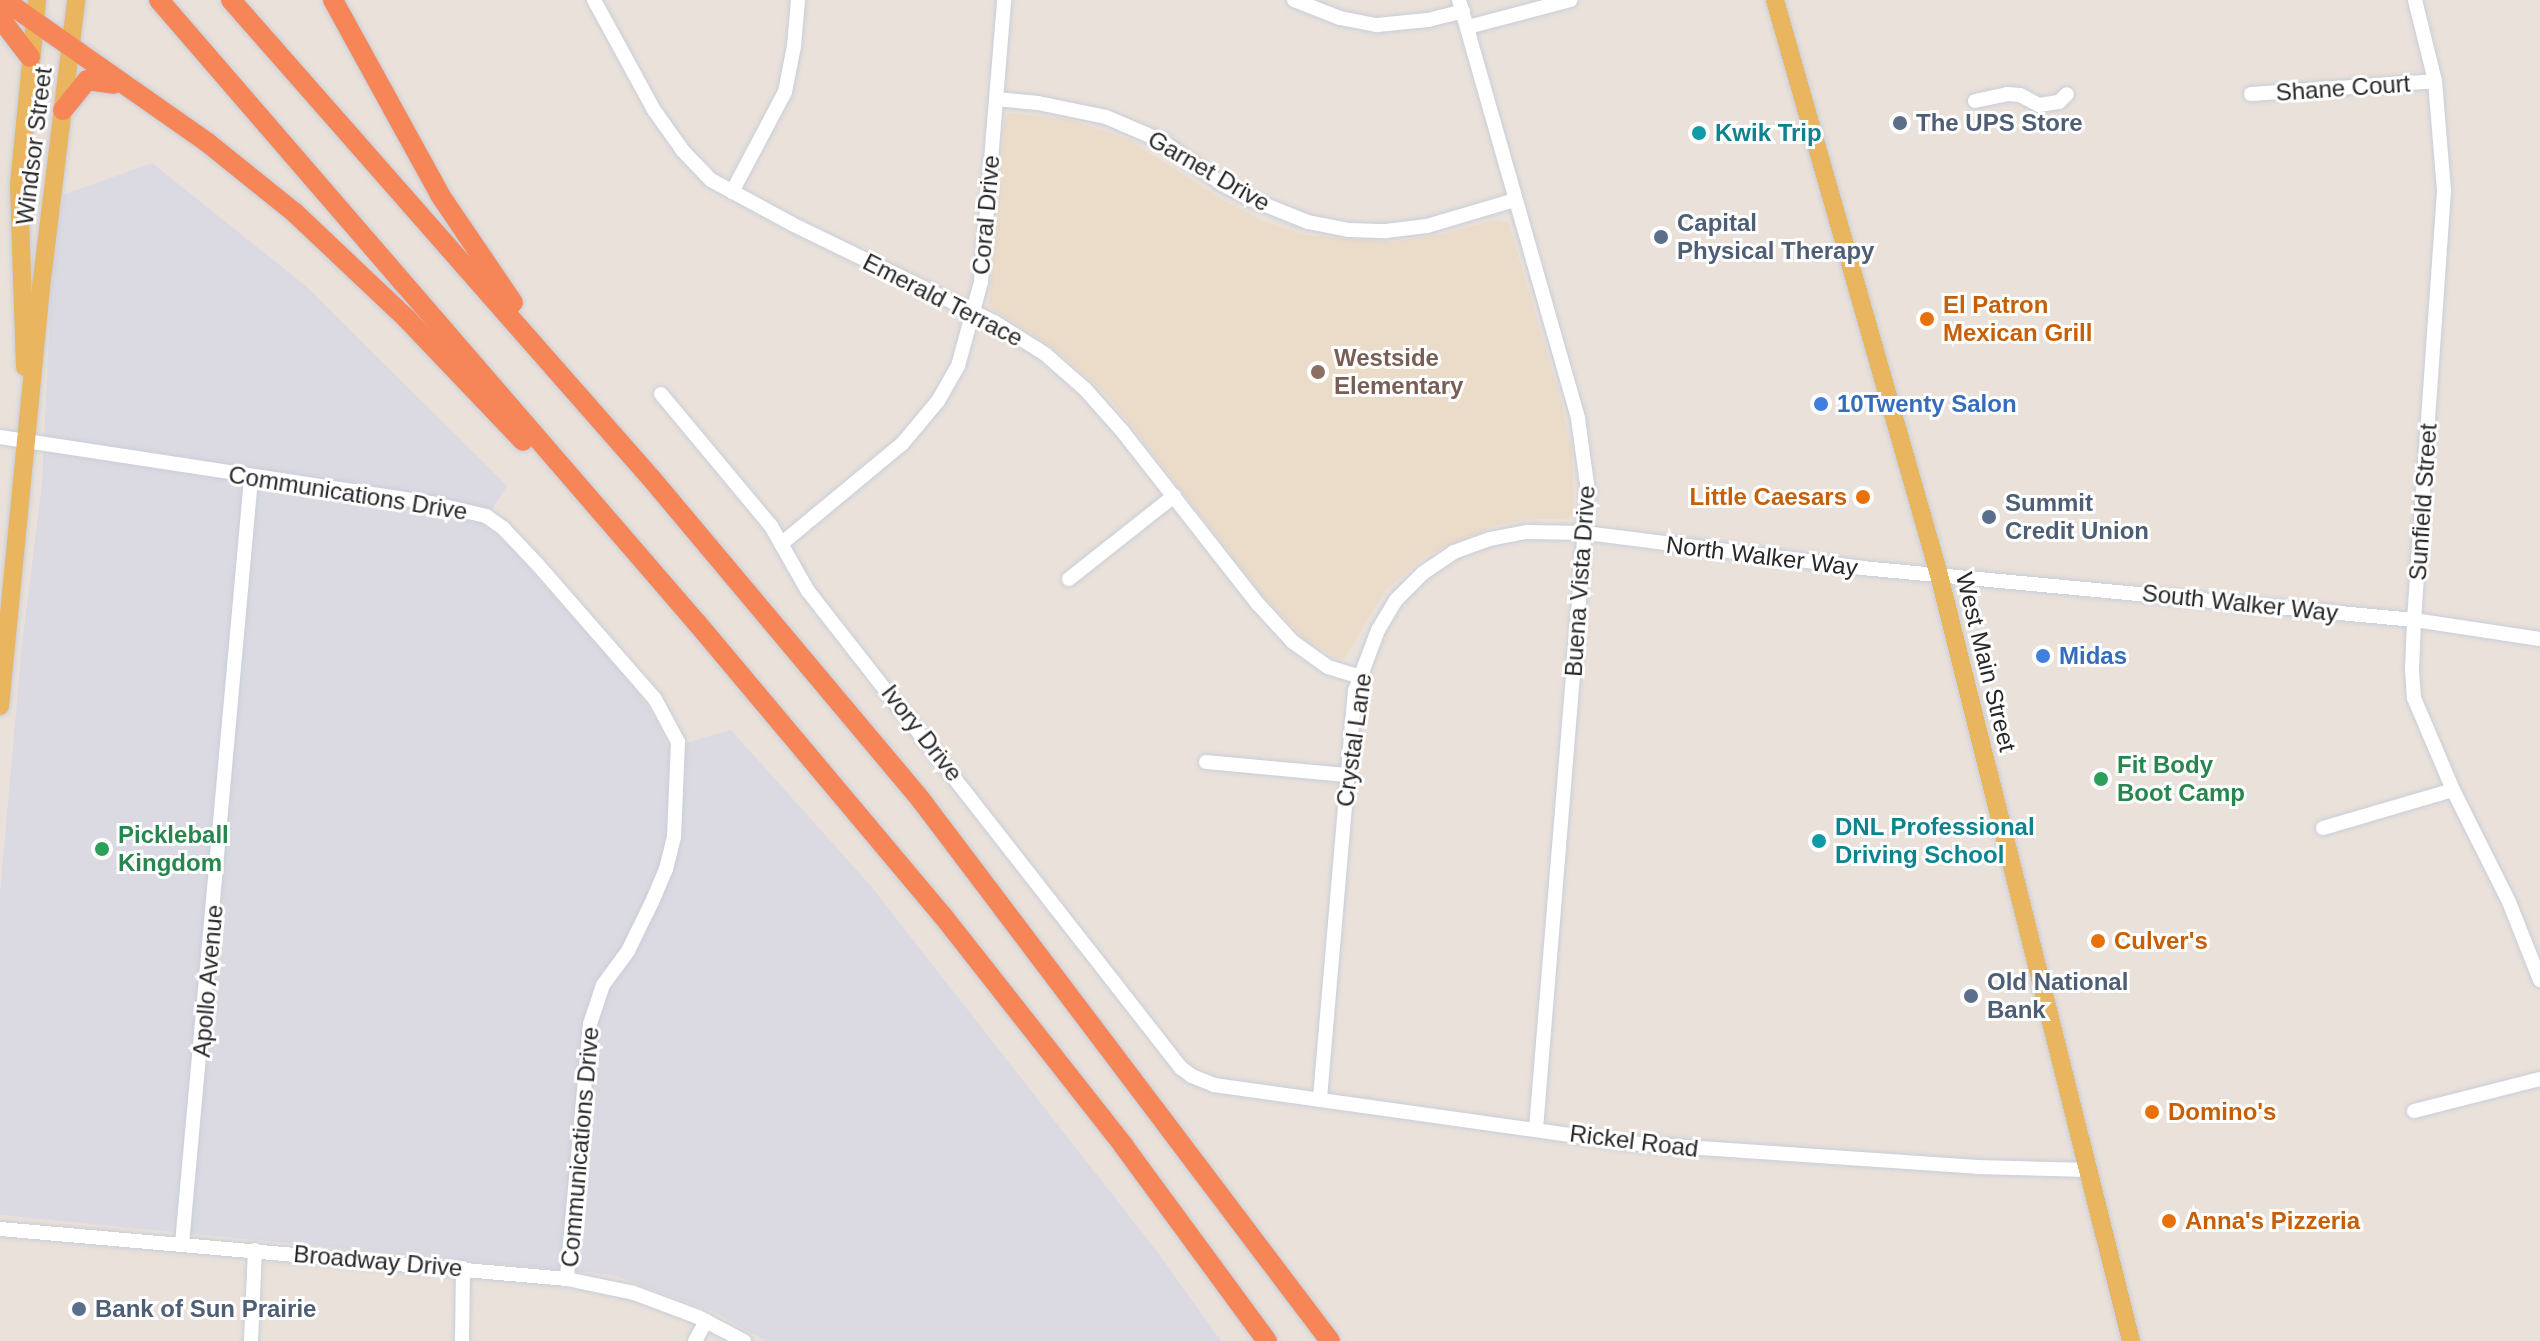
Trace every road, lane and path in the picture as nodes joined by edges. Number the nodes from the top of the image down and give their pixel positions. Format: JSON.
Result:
{"nodes":[{"id":1,"x":4,"y":0,"type":"edge"},
{"id":2,"x":76,"y":0,"type":"edge"},
{"id":3,"x":159,"y":0,"type":"edge"},
{"id":4,"x":231,"y":0,"type":"edge"},
{"id":5,"x":333,"y":0,"type":"edge"},
{"id":6,"x":594,"y":0,"type":"edge"},
{"id":7,"x":798,"y":0,"type":"edge"},
{"id":8,"x":1004,"y":0,"type":"edge"},
{"id":9,"x":1294,"y":0,"type":"edge"},
{"id":10,"x":1570,"y":0,"type":"edge"},
{"id":11,"x":1775,"y":0,"type":"edge"},
{"id":12,"x":2415,"y":0,"type":"edge"},
{"id":13,"x":1461,"y":5,"type":"edge"},
{"id":14,"x":35,"y":10,"type":"edge"},
{"id":15,"x":0,"y":18,"type":"edge"},
{"id":16,"x":1468,"y":27,"type":"junction"},
{"id":17,"x":70,"y":48,"type":"junction"},
{"id":18,"x":30,"y":57,"type":"junction"},
{"id":19,"x":2435,"y":81,"type":"junction"},
{"id":20,"x":122,"y":86,"type":"junction"},
{"id":21,"x":2067,"y":94,"type":"dead end"},
{"id":22,"x":2251,"y":94,"type":"dead end"},
{"id":23,"x":996,"y":99,"type":"junction"},
{"id":24,"x":1975,"y":101,"type":"dead end"},
{"id":25,"x":63,"y":110,"type":"junction"},
{"id":26,"x":732,"y":192,"type":"junction"},
{"id":27,"x":1515,"y":200,"type":"junction"},
{"id":28,"x":973,"y":313,"type":"junction"},
{"id":29,"x":661,"y":394,"type":"dead end"},
{"id":30,"x":614,"y":436,"type":"junction"},
{"id":31,"x":0,"y":437,"type":"edge"},
{"id":32,"x":28,"y":441,"type":"junction"},
{"id":33,"x":251,"y":478,"type":"junction"},
{"id":34,"x":1174,"y":496,"type":"junction"},
{"id":35,"x":1586,"y":533,"type":"junction"},
{"id":36,"x":781,"y":544,"type":"junction"},
{"id":37,"x":1939,"y":575,"type":"junction"},
{"id":38,"x":1069,"y":579,"type":"dead end"},
{"id":39,"x":2414,"y":620,"type":"junction"},
{"id":40,"x":697,"y":623,"type":"junction"},
{"id":41,"x":2540,"y":639,"type":"edge"},
{"id":42,"x":1360,"y":677,"type":"junction"},
{"id":43,"x":0,"y":706,"type":"edge"},
{"id":44,"x":1206,"y":762,"type":"dead end"},
{"id":45,"x":1347,"y":775,"type":"junction"},
{"id":46,"x":2453,"y":790,"type":"junction"},
{"id":47,"x":2323,"y":828,"type":"dead end"},
{"id":48,"x":2540,"y":980,"type":"edge"},
{"id":49,"x":1186,"y":1072,"type":"joint"},
{"id":50,"x":2540,"y":1079,"type":"edge"},
{"id":51,"x":1320,"y":1098,"type":"junction"},
{"id":52,"x":2414,"y":1111,"type":"dead end"},
{"id":53,"x":1536,"y":1129,"type":"junction"},
{"id":54,"x":2088,"y":1170,"type":"junction"},
{"id":55,"x":0,"y":1229,"type":"edge"},
{"id":56,"x":182,"y":1244,"type":"junction"},
{"id":57,"x":255,"y":1250,"type":"junction"},
{"id":58,"x":463,"y":1268,"type":"junction"},
{"id":59,"x":567,"y":1279,"type":"junction"},
{"id":60,"x":706,"y":1321,"type":"junction"},
{"id":61,"x":251,"y":1341,"type":"edge"},
{"id":62,"x":462,"y":1341,"type":"edge"},
{"id":63,"x":695,"y":1341,"type":"edge"},
{"id":64,"x":744,"y":1341,"type":"edge"},
{"id":65,"x":1267,"y":1341,"type":"edge"},
{"id":66,"x":1330,"y":1341,"type":"edge"},
{"id":67,"x":2131,"y":1341,"type":"edge"}],
"edges":[{"from":1,"to":14,"type":"highway"},
{"from":2,"to":17,"type":"main road","name":"Windsor Street"},
{"from":3,"to":40,"type":"highway"},
{"from":4,"to":30,"type":"highway"},
{"from":5,"to":30,"type":"highway"},
{"from":6,"to":26,"type":"street","name":"Emerald Terrace"},
{"from":7,"to":26,"type":"street"},
{"from":8,"to":23,"type":"street","name":"Coral Drive"},
{"from":9,"to":13,"type":"street"},
{"from":10,"to":16,"type":"street"},
{"from":11,"to":37,"type":"main road","name":"West Main Street"},
{"from":12,"to":19,"type":"street","name":"Sunfield Street"},
{"from":13,"to":16,"type":"street","name":"Buena Vista Drive"},
{"from":14,"to":17,"type":"highway"},
{"from":14,"to":18,"type":"main road","name":"Windsor Street"},
{"from":15,"to":18,"type":"highway"},
{"from":16,"to":27,"type":"street","name":"Buena Vista Drive"},
{"from":17,"to":20,"type":"highway"},
{"from":17,"to":25,"type":"main road","name":"Windsor Street"},
{"from":18,"to":32,"type":"main road","name":"Windsor Street"},
{"from":19,"to":22,"type":"street","name":"Shane Court"},
{"from":19,"to":39,"type":"street","name":"Sunfield Street"},
{"from":20,"to":25,"type":"highway"},
{"from":20,"to":40,"type":"highway"},
{"from":21,"to":24,"type":"street"},
{"from":23,"to":27,"type":"street","name":"Garnet Drive"},
{"from":23,"to":28,"type":"street","name":"Coral Drive"},
{"from":25,"to":32,"type":"main road","name":"Windsor Street"},
{"from":26,"to":28,"type":"street","name":"Emerald Terrace"},
{"from":27,"to":35,"type":"street","name":"Buena Vista Drive"},
{"from":28,"to":34,"type":"street","name":"Emerald Terrace"},
{"from":28,"to":36,"type":"street","name":"Coral Drive"},
{"from":29,"to":36,"type":"street","name":"Ivory Drive"},
{"from":30,"to":66,"type":"highway"},
{"from":31,"to":32,"type":"street","name":"Communications Drive"},
{"from":32,"to":33,"type":"street","name":"Communications Drive"},
{"from":32,"to":43,"type":"main road","name":"Windsor Street"},
{"from":33,"to":56,"type":"street","name":"Apollo Avenue"},
{"from":33,"to":59,"type":"street","name":"Communications Drive"},
{"from":34,"to":38,"type":"street"},
{"from":34,"to":42,"type":"street","name":"Emerald Terrace"},
{"from":35,"to":37,"type":"street","name":"North Walker Way"},
{"from":35,"to":42,"type":"street","name":"Crystal Lane"},
{"from":35,"to":53,"type":"street","name":"Buena Vista Drive"},
{"from":36,"to":49,"type":"street","name":"Ivory Drive"},
{"from":37,"to":39,"type":"street","name":"South Walker Way"},
{"from":37,"to":54,"type":"main road","name":"West Main Street"},
{"from":39,"to":41,"type":"street","name":"South Walker Way"},
{"from":39,"to":46,"type":"street","name":"Sunfield Street"},
{"from":40,"to":65,"type":"highway"},
{"from":42,"to":45,"type":"street","name":"Crystal Lane"},
{"from":44,"to":45,"type":"street"},
{"from":45,"to":51,"type":"street","name":"Crystal Lane"},
{"from":46,"to":47,"type":"street"},
{"from":46,"to":48,"type":"street","name":"Sunfield Street"},
{"from":49,"to":51,"type":"street","name":"Rickel Road"},
{"from":50,"to":52,"type":"street"},
{"from":51,"to":53,"type":"street","name":"Rickel Road"},
{"from":53,"to":54,"type":"street","name":"Rickel Road"},
{"from":54,"to":67,"type":"main road","name":"West Main Street"},
{"from":55,"to":56,"type":"street","name":"Broadway Drive"},
{"from":56,"to":57,"type":"street","name":"Broadway Drive"},
{"from":57,"to":58,"type":"street","name":"Broadway Drive"},
{"from":57,"to":61,"type":"street"},
{"from":58,"to":59,"type":"street","name":"Broadway Drive"},
{"from":58,"to":62,"type":"street"},
{"from":59,"to":60,"type":"street","name":"Broadway Drive"},
{"from":60,"to":63,"type":"street"},
{"from":60,"to":64,"type":"street","name":"Broadway Drive"}]}
